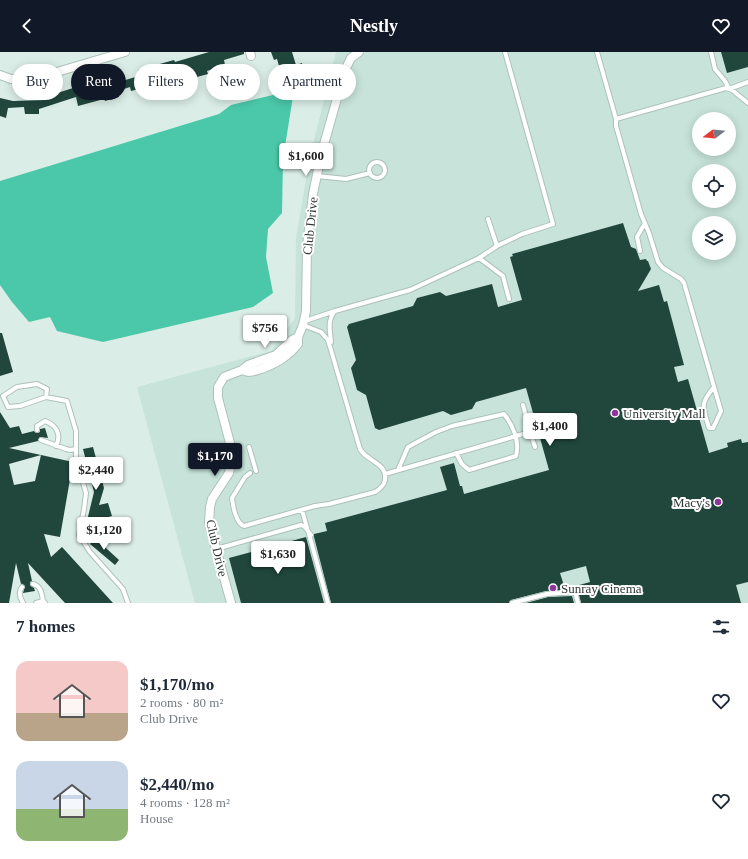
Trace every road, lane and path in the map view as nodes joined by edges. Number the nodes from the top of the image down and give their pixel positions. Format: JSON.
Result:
{"nodes":[{"id":1,"x":126,"y":52,"type":"edge"},
{"id":2,"x":359,"y":52,"type":"edge"},
{"id":3,"x":505,"y":52,"type":"edge"},
{"id":4,"x":597,"y":52,"type":"edge"},
{"id":5,"x":711,"y":52,"type":"edge"},
{"id":6,"x":0,"y":75,"type":"edge"},
{"id":7,"x":748,"y":82,"type":"edge"},
{"id":8,"x":729,"y":88,"type":"junction"},
{"id":9,"x":748,"y":103,"type":"edge"},
{"id":10,"x":616,"y":119,"type":"junction"},
{"id":11,"x":370,"y":173,"type":"dead end"},
{"id":12,"x":317,"y":176,"type":"junction"},
{"id":13,"x":488,"y":219,"type":"dead end"},
{"id":14,"x":644,"y":223,"type":"junction"},
{"id":15,"x":497,"y":246,"type":"junction"},
{"id":16,"x":640,"y":251,"type":"dead end"},
{"id":17,"x":479,"y":258,"type":"junction"},
{"id":18,"x":509,"y":299,"type":"dead end"},
{"id":19,"x":335,"y":311,"type":"junction"},
{"id":20,"x":304,"y":323,"type":"junction"},
{"id":21,"x":331,"y":345,"type":"junction"},
{"id":22,"x":714,"y":387,"type":"junction"},
{"id":23,"x":46,"y":397,"type":"junction"},
{"id":24,"x":523,"y":405,"type":"dead end"},
{"id":25,"x":37,"y":430,"type":"dead end"},
{"id":26,"x":530,"y":432,"type":"junction"},
{"id":27,"x":515,"y":436,"type":"junction"},
{"id":28,"x":41,"y":440,"type":"dead end"},
{"id":29,"x":56,"y":446,"type":"junction"},
{"id":30,"x":249,"y":447,"type":"dead end"},
{"id":31,"x":535,"y":447,"type":"dead end"},
{"id":32,"x":76,"y":449,"type":"junction"},
{"id":33,"x":456,"y":453,"type":"junction"},
{"id":34,"x":398,"y":470,"type":"junction"},
{"id":35,"x":256,"y":471,"type":"dead end"},
{"id":36,"x":250,"y":473,"type":"dead end"},
{"id":37,"x":385,"y":474,"type":"junction"},
{"id":38,"x":302,"y":510,"type":"junction"},
{"id":39,"x":310,"y":535,"type":"dead end"},
{"id":40,"x":216,"y":549,"type":"junction"},
{"id":41,"x":33,"y":584,"type":"dead end"},
{"id":42,"x":22,"y":587,"type":"dead end"},
{"id":43,"x":44,"y":602,"type":"edge"},
{"id":44,"x":23,"y":603,"type":"edge"},
{"id":45,"x":36,"y":603,"type":"edge"},
{"id":46,"x":128,"y":603,"type":"edge"},
{"id":47,"x":231,"y":603,"type":"edge"},
{"id":48,"x":328,"y":603,"type":"edge"},
{"id":49,"x":512,"y":603,"type":"edge"},
{"id":50,"x":578,"y":603,"type":"edge"}],
"edges":[{"from":1,"to":6,"type":"street"},
{"from":2,"to":12,"type":"street","name":"Club Drive"},
{"from":3,"to":15,"type":"lane"},
{"from":4,"to":10,"type":"lane"},
{"from":5,"to":8,"type":"lane"},
{"from":7,"to":8,"type":"lane"},
{"from":8,"to":9,"type":"lane"},
{"from":8,"to":10,"type":"lane"},
{"from":10,"to":14,"type":"lane"},
{"from":11,"to":12,"type":"lane"},
{"from":12,"to":20,"type":"street","name":"Club Drive"},
{"from":13,"to":15,"type":"lane"},
{"from":14,"to":16,"type":"lane"},
{"from":14,"to":22,"type":"lane"},
{"from":15,"to":17,"type":"lane"},
{"from":17,"to":18,"type":"lane"},
{"from":17,"to":19,"type":"lane"},
{"from":19,"to":20,"type":"lane"},
{"from":19,"to":21,"type":"lane"},
{"from":20,"to":21,"type":"lane"},
{"from":20,"to":40,"type":"street","name":"Club Drive"},
{"from":21,"to":37,"type":"lane"},
{"from":22,"to":22,"type":"lane"},
{"from":23,"to":23,"type":"lane"},
{"from":23,"to":32,"type":"lane"},
{"from":24,"to":26,"type":"lane"},
{"from":25,"to":29,"type":"lane"},
{"from":26,"to":27,"type":"lane"},
{"from":26,"to":31,"type":"lane"},
{"from":27,"to":33,"type":"lane"},
{"from":27,"to":33,"type":"lane"},
{"from":27,"to":34,"type":"lane"},
{"from":28,"to":29,"type":"lane"},
{"from":29,"to":32,"type":"lane"},
{"from":30,"to":35,"type":"lane"},
{"from":32,"to":46,"type":"lane"},
{"from":33,"to":34,"type":"lane"},
{"from":34,"to":37,"type":"lane"},
{"from":36,"to":38,"type":"lane"},
{"from":37,"to":38,"type":"lane"},
{"from":38,"to":48,"type":"lane"},
{"from":39,"to":40,"type":"lane"},
{"from":40,"to":47,"type":"street","name":"Club Drive"},
{"from":41,"to":43,"type":"lane"},
{"from":42,"to":44,"type":"lane"},
{"from":43,"to":45,"type":"lane"},
{"from":49,"to":50,"type":"lane"}]}
